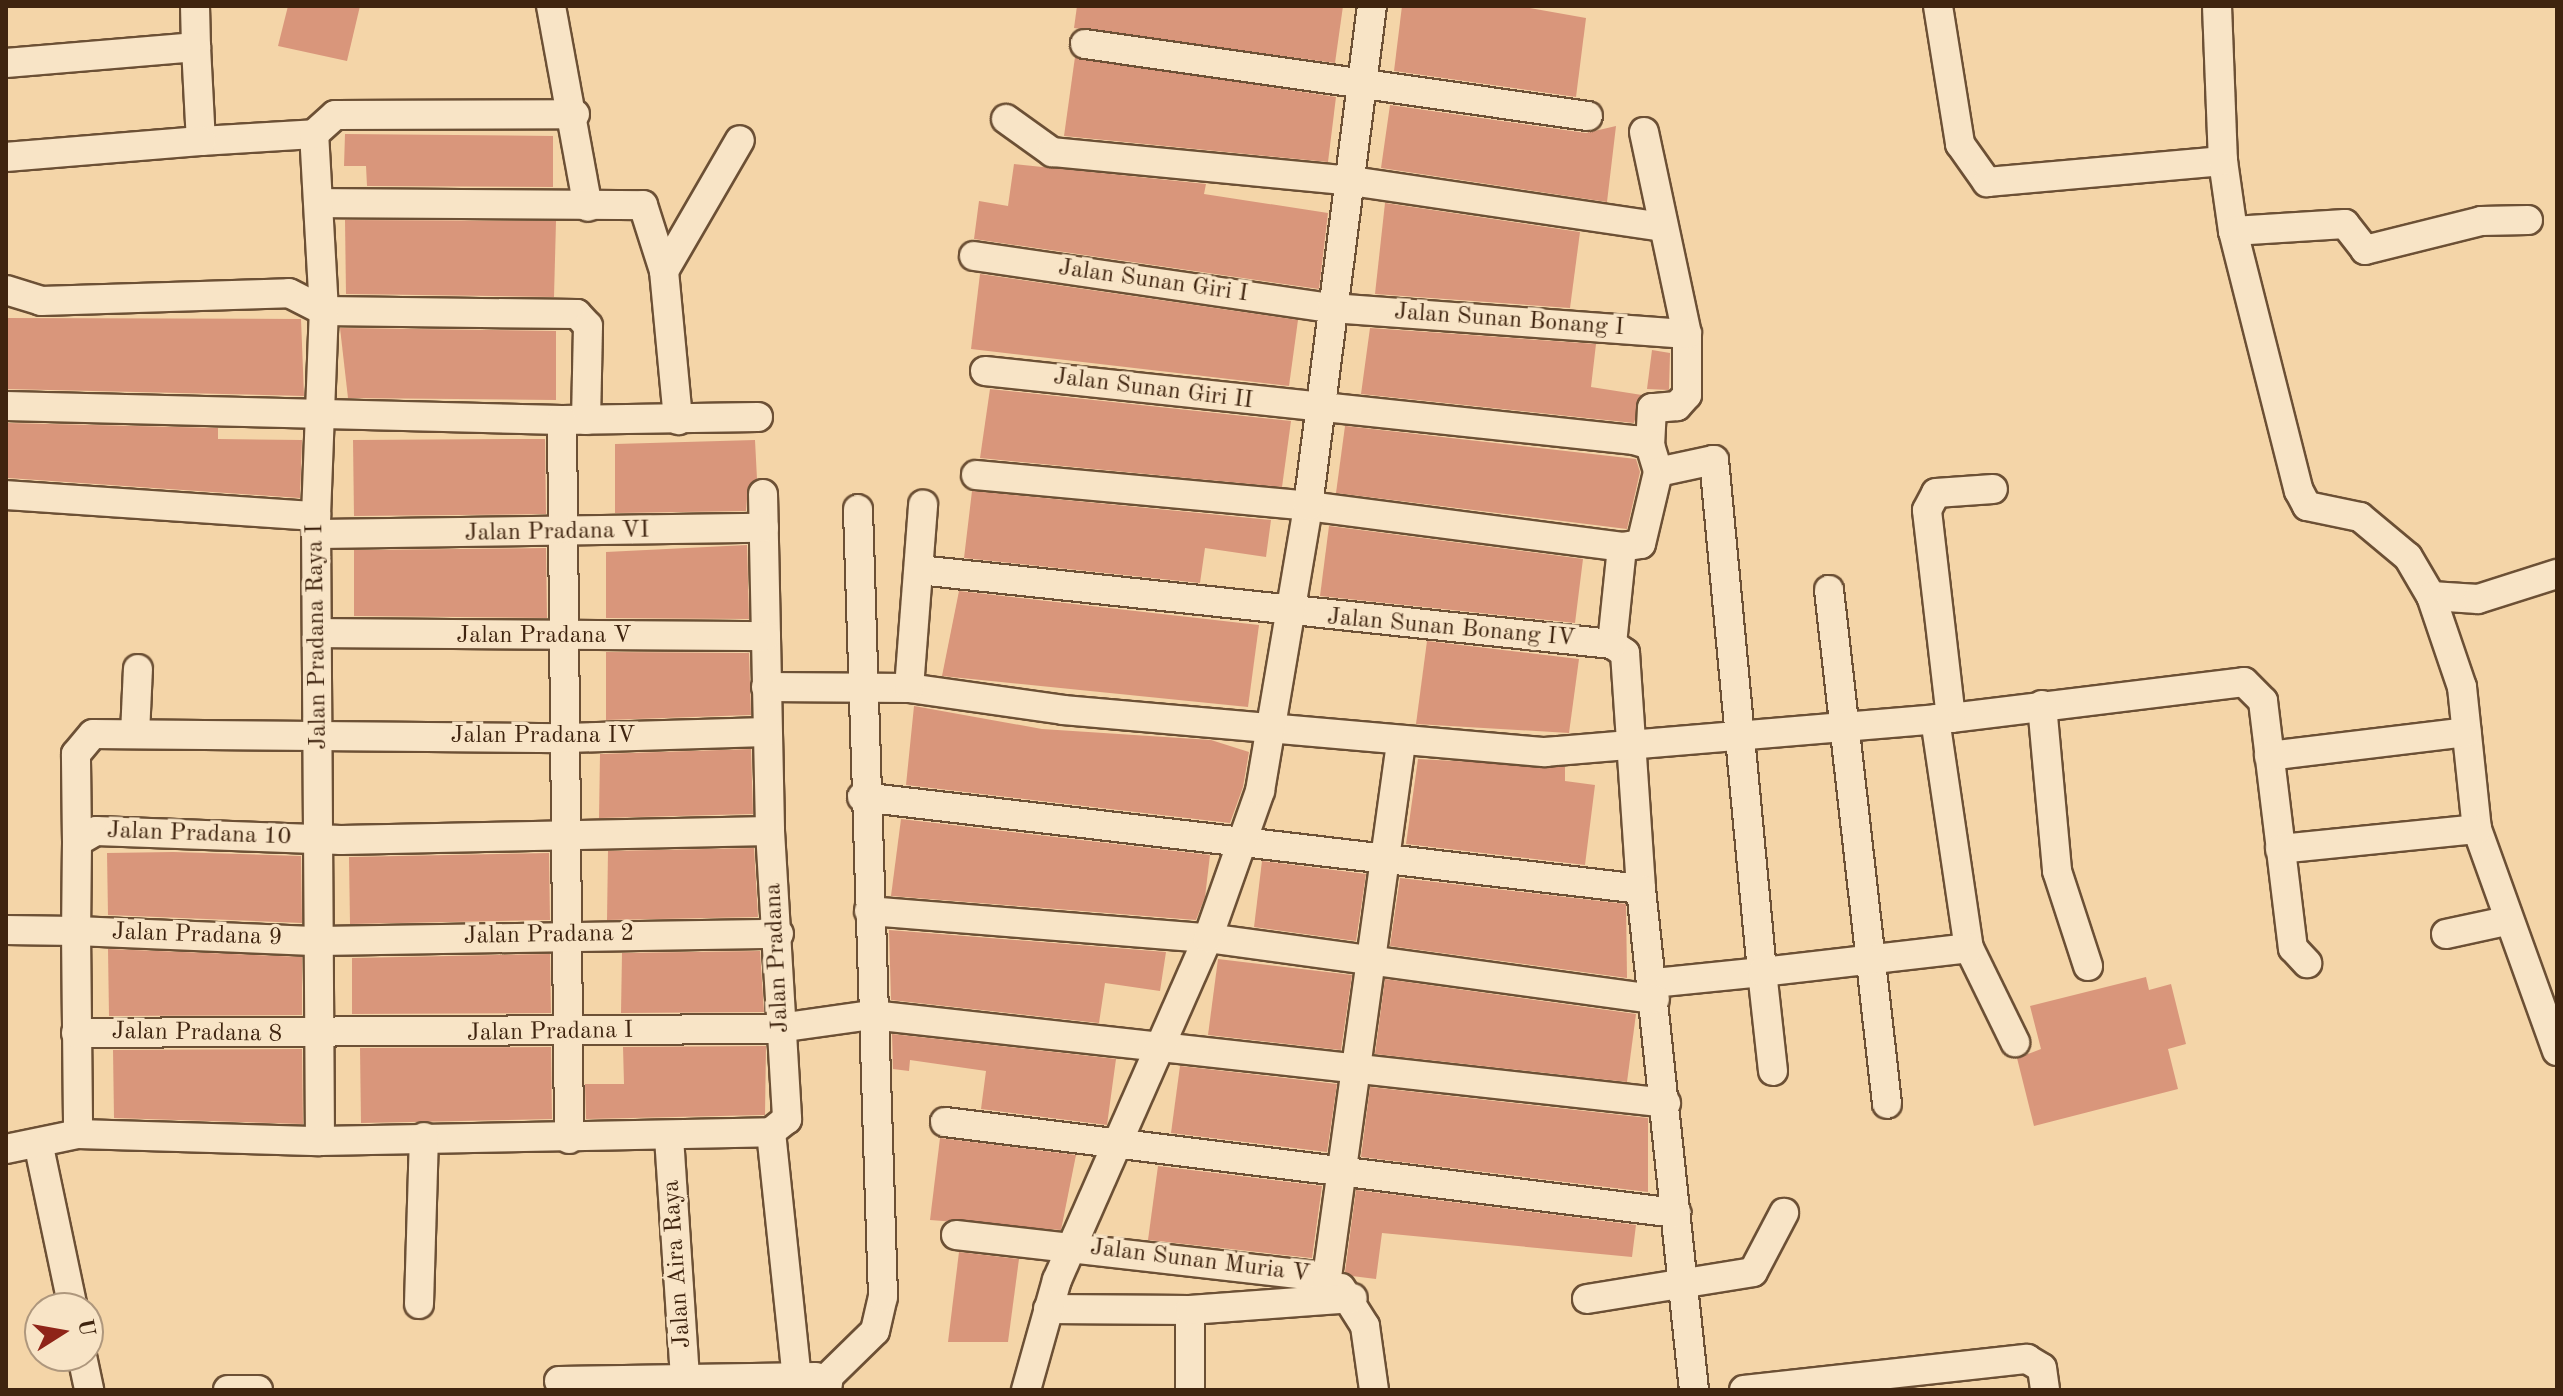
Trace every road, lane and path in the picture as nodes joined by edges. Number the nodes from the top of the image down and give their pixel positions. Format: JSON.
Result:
{"nodes":[{"id":1,"x":195,"y":6,"type":"edge"},
{"id":2,"x":551,"y":6,"type":"edge"},
{"id":3,"x":1372,"y":6,"type":"edge"},
{"id":4,"x":1938,"y":6,"type":"edge"},
{"id":5,"x":2217,"y":6,"type":"edge"},
{"id":6,"x":1085,"y":44,"type":"dead end"},
{"id":7,"x":196,"y":47,"type":"junction"},
{"id":8,"x":6,"y":63,"type":"edge"},
{"id":9,"x":1365,"y":83,"type":"junction"},
{"id":10,"x":575,"y":114,"type":"junction"},
{"id":11,"x":1588,"y":116,"type":"dead end"},
{"id":12,"x":1006,"y":119,"type":"dead end"},
{"id":13,"x":1644,"y":132,"type":"dead end"},
{"id":14,"x":314,"y":134,"type":"junction"},
{"id":15,"x":740,"y":140,"type":"dead end"},
{"id":16,"x":201,"y":141,"type":"junction"},
{"id":17,"x":6,"y":157,"type":"edge"},
{"id":18,"x":2223,"y":161,"type":"junction"},
{"id":19,"x":1351,"y":181,"type":"junction"},
{"id":20,"x":319,"y":203,"type":"junction"},
{"id":21,"x":588,"y":207,"type":"junction"},
{"id":22,"x":2528,"y":220,"type":"dead end"},
{"id":23,"x":1661,"y":227,"type":"junction"},
{"id":24,"x":2233,"y":231,"type":"junction"},
{"id":25,"x":974,"y":256,"type":"dead end"},
{"id":26,"x":664,"y":271,"type":"junction"},
{"id":27,"x":6,"y":290,"type":"edge"},
{"id":28,"x":1332,"y":308,"type":"junction"},
{"id":29,"x":324,"y":311,"type":"junction"},
{"id":30,"x":1687,"y":334,"type":"junction"},
{"id":31,"x":985,"y":371,"type":"dead end"},
{"id":32,"x":6,"y":406,"type":"edge"},
{"id":33,"x":325,"y":409,"type":"junction"},
{"id":34,"x":1320,"y":409,"type":"junction"},
{"id":35,"x":758,"y":417,"type":"dead end"},
{"id":36,"x":574,"y":420,"type":"junction"},
{"id":37,"x":678,"y":420,"type":"junction"},
{"id":38,"x":1650,"y":445,"type":"junction"},
{"id":39,"x":1658,"y":472,"type":"junction"},
{"id":40,"x":976,"y":475,"type":"dead end"},
{"id":41,"x":1993,"y":489,"type":"dead end"},
{"id":42,"x":763,"y":494,"type":"dead end"},
{"id":43,"x":6,"y":495,"type":"edge"},
{"id":44,"x":923,"y":505,"type":"dead end"},
{"id":45,"x":1308,"y":506,"type":"junction"},
{"id":46,"x":858,"y":509,"type":"dead end"},
{"id":47,"x":316,"y":525,"type":"junction"},
{"id":48,"x":764,"y":528,"type":"junction"},
{"id":49,"x":567,"y":534,"type":"junction"},
{"id":50,"x":1622,"y":547,"type":"junction"},
{"id":51,"x":919,"y":570,"type":"junction"},
{"id":52,"x":2557,"y":574,"type":"edge"},
{"id":53,"x":1829,"y":590,"type":"dead end"},
{"id":54,"x":2431,"y":596,"type":"junction"},
{"id":55,"x":1290,"y":614,"type":"junction"},
{"id":56,"x":321,"y":633,"type":"junction"},
{"id":57,"x":766,"y":636,"type":"junction"},
{"id":58,"x":565,"y":639,"type":"junction"},
{"id":59,"x":1612,"y":644,"type":"junction"},
{"id":60,"x":138,"y":669,"type":"dead end"},
{"id":61,"x":766,"y":687,"type":"junction"},
{"id":62,"x":909,"y":688,"type":"junction"},
{"id":63,"x":862,"y":689,"type":"junction"},
{"id":64,"x":2042,"y":705,"type":"junction"},
{"id":65,"x":1943,"y":718,"type":"junction"},
{"id":66,"x":1844,"y":724,"type":"junction"},
{"id":67,"x":1272,"y":729,"type":"junction"},
{"id":68,"x":1736,"y":731,"type":"junction"},
{"id":69,"x":766,"y":732,"type":"junction"},
{"id":70,"x":2467,"y":732,"type":"junction"},
{"id":71,"x":135,"y":734,"type":"junction"},
{"id":72,"x":320,"y":737,"type":"junction"},
{"id":73,"x":567,"y":738,"type":"junction"},
{"id":74,"x":1401,"y":743,"type":"junction"},
{"id":75,"x":1633,"y":747,"type":"junction"},
{"id":76,"x":2269,"y":756,"type":"junction"},
{"id":77,"x":862,"y":797,"type":"junction"},
{"id":78,"x":2477,"y":829,"type":"junction"},
{"id":79,"x":770,"y":831,"type":"junction"},
{"id":80,"x":568,"y":838,"type":"junction"},
{"id":81,"x":319,"y":839,"type":"junction"},
{"id":82,"x":1247,"y":839,"type":"junction"},
{"id":83,"x":77,"y":842,"type":"junction"},
{"id":84,"x":2280,"y":849,"type":"junction"},
{"id":85,"x":1386,"y":857,"type":"junction"},
{"id":86,"x":1641,"y":889,"type":"junction"},
{"id":87,"x":869,"y":911,"type":"junction"},
{"id":88,"x":2506,"y":921,"type":"junction"},
{"id":89,"x":6,"y":930,"type":"edge"},
{"id":90,"x":76,"y":931,"type":"junction"},
{"id":91,"x":779,"y":934,"type":"junction"},
{"id":92,"x":2446,"y":934,"type":"dead end"},
{"id":93,"x":567,"y":935,"type":"junction"},
{"id":94,"x":1208,"y":938,"type":"junction"},
{"id":95,"x":319,"y":941,"type":"junction"},
{"id":96,"x":1969,"y":948,"type":"junction"},
{"id":97,"x":1871,"y":961,"type":"junction"},
{"id":98,"x":2307,"y":963,"type":"dead end"},
{"id":99,"x":1373,"y":964,"type":"junction"},
{"id":100,"x":2088,"y":966,"type":"dead end"},
{"id":101,"x":1762,"y":972,"type":"junction"},
{"id":102,"x":1654,"y":991,"type":"junction"},
{"id":103,"x":872,"y":1015,"type":"junction"},
{"id":104,"x":781,"y":1028,"type":"junction"},
{"id":105,"x":76,"y":1033,"type":"junction"},
{"id":106,"x":567,"y":1033,"type":"junction"},
{"id":107,"x":319,"y":1036,"type":"junction"},
{"id":108,"x":1160,"y":1042,"type":"junction"},
{"id":109,"x":2015,"y":1042,"type":"dead end"},
{"id":110,"x":2557,"y":1051,"type":"edge"},
{"id":111,"x":1359,"y":1069,"type":"junction"},
{"id":112,"x":1773,"y":1071,"type":"dead end"},
{"id":113,"x":1666,"y":1103,"type":"junction"},
{"id":114,"x":1887,"y":1104,"type":"dead end"},
{"id":115,"x":945,"y":1122,"type":"dead end"},
{"id":116,"x":771,"y":1132,"type":"junction"},
{"id":117,"x":78,"y":1134,"type":"junction"},
{"id":118,"x":424,"y":1137,"type":"junction"},
{"id":119,"x":669,"y":1137,"type":"junction"},
{"id":120,"x":569,"y":1139,"type":"junction"},
{"id":121,"x":320,"y":1141,"type":"junction"},
{"id":122,"x":1118,"y":1141,"type":"junction"},
{"id":123,"x":39,"y":1147,"type":"junction"},
{"id":124,"x":6,"y":1149,"type":"edge"},
{"id":125,"x":1344,"y":1173,"type":"junction"},
{"id":126,"x":1676,"y":1213,"type":"junction"},
{"id":127,"x":1784,"y":1213,"type":"dead end"},
{"id":128,"x":956,"y":1235,"type":"dead end"},
{"id":129,"x":1072,"y":1246,"type":"junction"},
{"id":130,"x":1327,"y":1277,"type":"junction"},
{"id":131,"x":1683,"y":1285,"type":"junction"},
{"id":132,"x":70,"y":1292,"type":"edge"},
{"id":133,"x":1353,"y":1298,"type":"junction"},
{"id":134,"x":1587,"y":1299,"type":"dead end"},
{"id":135,"x":419,"y":1304,"type":"dead end"},
{"id":136,"x":1048,"y":1309,"type":"junction"},
{"id":137,"x":1190,"y":1310,"type":"junction"},
{"id":138,"x":797,"y":1378,"type":"junction"},
{"id":139,"x":559,"y":1381,"type":"dead end"},
{"id":140,"x":1937,"y":1381,"type":"edge"},
{"id":141,"x":828,"y":1383,"type":"edge"},
{"id":142,"x":587,"y":1386,"type":"edge"},
{"id":143,"x":686,"y":1387,"type":"edge"},
{"id":144,"x":228,"y":1390,"type":"edge"},
{"id":145,"x":258,"y":1390,"type":"edge"},
{"id":146,"x":1026,"y":1390,"type":"edge"},
{"id":147,"x":1190,"y":1390,"type":"edge"},
{"id":148,"x":1374,"y":1390,"type":"edge"},
{"id":149,"x":1694,"y":1390,"type":"edge"},
{"id":150,"x":1744,"y":1390,"type":"edge"},
{"id":151,"x":2045,"y":1390,"type":"edge"}],
"edges":[{"from":1,"to":7,"type":"street"},
{"from":2,"to":10,"type":"street"},
{"from":3,"to":9,"type":"street"},
{"from":4,"to":18,"type":"street"},
{"from":5,"to":18,"type":"street"},
{"from":6,"to":9,"type":"street"},
{"from":7,"to":8,"type":"street"},
{"from":7,"to":16,"type":"street"},
{"from":9,"to":11,"type":"street"},
{"from":9,"to":19,"type":"street"},
{"from":10,"to":14,"type":"street"},
{"from":10,"to":21,"type":"street"},
{"from":12,"to":19,"type":"street"},
{"from":13,"to":23,"type":"street"},
{"from":14,"to":16,"type":"street"},
{"from":14,"to":20,"type":"street","name":"Jalan Pradana Raya I"},
{"from":15,"to":26,"type":"street"},
{"from":16,"to":17,"type":"street"},
{"from":18,"to":24,"type":"street"},
{"from":19,"to":23,"type":"street"},
{"from":19,"to":28,"type":"street"},
{"from":20,"to":21,"type":"street"},
{"from":20,"to":29,"type":"street","name":"Jalan Pradana Raya I"},
{"from":21,"to":26,"type":"street"},
{"from":22,"to":24,"type":"street"},
{"from":23,"to":30,"type":"street"},
{"from":24,"to":54,"type":"street"},
{"from":25,"to":28,"type":"street","name":"Jalan Sunan Giri I"},
{"from":26,"to":37,"type":"street"},
{"from":27,"to":29,"type":"street"},
{"from":28,"to":30,"type":"street","name":"Jalan Sunan Bonang I"},
{"from":28,"to":34,"type":"street"},
{"from":29,"to":33,"type":"street","name":"Jalan Pradana Raya I"},
{"from":29,"to":36,"type":"street"},
{"from":30,"to":38,"type":"street"},
{"from":31,"to":34,"type":"street","name":"Jalan Sunan Giri II"},
{"from":32,"to":33,"type":"street"},
{"from":33,"to":36,"type":"street"},
{"from":33,"to":47,"type":"street","name":"Jalan Pradana Raya I"},
{"from":34,"to":38,"type":"street","name":"Jalan Sunan Giri II"},
{"from":34,"to":45,"type":"street"},
{"from":35,"to":37,"type":"street"},
{"from":36,"to":37,"type":"street"},
{"from":36,"to":49,"type":"street"},
{"from":38,"to":39,"type":"street"},
{"from":39,"to":50,"type":"street"},
{"from":39,"to":68,"type":"street"},
{"from":40,"to":45,"type":"street"},
{"from":41,"to":65,"type":"street"},
{"from":42,"to":48,"type":"street"},
{"from":43,"to":47,"type":"street","name":"Jalan Pradana VI"},
{"from":44,"to":51,"type":"street"},
{"from":45,"to":50,"type":"street"},
{"from":45,"to":55,"type":"street"},
{"from":46,"to":63,"type":"street"},
{"from":47,"to":49,"type":"street","name":"Jalan Pradana VI"},
{"from":47,"to":56,"type":"street","name":"Jalan Pradana Raya I"},
{"from":48,"to":49,"type":"street","name":"Jalan Pradana VI"},
{"from":48,"to":57,"type":"street","name":"Jalan Pradana"},
{"from":49,"to":58,"type":"street"},
{"from":50,"to":59,"type":"street"},
{"from":51,"to":55,"type":"street","name":"Jalan Sunan Bonang IV"},
{"from":51,"to":62,"type":"street"},
{"from":52,"to":54,"type":"street"},
{"from":53,"to":66,"type":"street"},
{"from":54,"to":70,"type":"street"},
{"from":55,"to":59,"type":"street","name":"Jalan Sunan Bonang IV"},
{"from":55,"to":67,"type":"street"},
{"from":56,"to":58,"type":"street","name":"Jalan Pradana V"},
{"from":56,"to":72,"type":"street","name":"Jalan Pradana Raya I"},
{"from":57,"to":58,"type":"street","name":"Jalan Pradana V"},
{"from":57,"to":61,"type":"street","name":"Jalan Pradana"},
{"from":58,"to":73,"type":"street"},
{"from":59,"to":75,"type":"street"},
{"from":60,"to":71,"type":"street"},
{"from":61,"to":63,"type":"street"},
{"from":61,"to":69,"type":"street","name":"Jalan Pradana"},
{"from":62,"to":63,"type":"street"},
{"from":62,"to":67,"type":"street"},
{"from":63,"to":77,"type":"street"},
{"from":64,"to":65,"type":"street"},
{"from":64,"to":76,"type":"street"},
{"from":64,"to":100,"type":"street"},
{"from":65,"to":66,"type":"street"},
{"from":65,"to":96,"type":"street"},
{"from":66,"to":68,"type":"street"},
{"from":66,"to":97,"type":"street"},
{"from":67,"to":74,"type":"street"},
{"from":67,"to":82,"type":"street"},
{"from":68,"to":75,"type":"street"},
{"from":68,"to":101,"type":"street"},
{"from":69,"to":73,"type":"street","name":"Jalan Pradana IV"},
{"from":69,"to":79,"type":"street","name":"Jalan Pradana"},
{"from":70,"to":76,"type":"street"},
{"from":70,"to":78,"type":"street"},
{"from":71,"to":72,"type":"street","name":"Jalan Pradana IV"},
{"from":71,"to":83,"type":"street","name":"Jalan Pradana IV"},
{"from":72,"to":73,"type":"street","name":"Jalan Pradana IV"},
{"from":72,"to":81,"type":"street","name":"Jalan Pradana Raya I"},
{"from":73,"to":80,"type":"street"},
{"from":74,"to":75,"type":"street"},
{"from":74,"to":85,"type":"street"},
{"from":75,"to":86,"type":"street"},
{"from":76,"to":84,"type":"street"},
{"from":77,"to":82,"type":"street"},
{"from":77,"to":87,"type":"street"},
{"from":78,"to":84,"type":"street"},
{"from":78,"to":88,"type":"street"},
{"from":79,"to":80,"type":"street","name":"Jalan Pradana 10"},
{"from":79,"to":91,"type":"street","name":"Jalan Pradana"},
{"from":80,"to":81,"type":"street","name":"Jalan Pradana 10"},
{"from":80,"to":93,"type":"street"},
{"from":81,"to":83,"type":"street","name":"Jalan Pradana 10"},
{"from":81,"to":95,"type":"street","name":"Jalan Pradana Raya I"},
{"from":82,"to":85,"type":"street"},
{"from":82,"to":94,"type":"street"},
{"from":83,"to":90,"type":"street","name":"Jalan Pradana 10"},
{"from":84,"to":98,"type":"street"},
{"from":85,"to":86,"type":"street"},
{"from":85,"to":99,"type":"street"},
{"from":86,"to":102,"type":"street"},
{"from":87,"to":94,"type":"street"},
{"from":87,"to":103,"type":"street"},
{"from":88,"to":92,"type":"street"},
{"from":88,"to":110,"type":"street"},
{"from":89,"to":90,"type":"street","name":"Jalan Pradana 9"},
{"from":90,"to":95,"type":"street","name":"Jalan Pradana 9"},
{"from":90,"to":105,"type":"street","name":"Jalan Pradana 10"},
{"from":91,"to":93,"type":"street","name":"Jalan Pradana 2"},
{"from":91,"to":104,"type":"street","name":"Jalan Pradana"},
{"from":93,"to":95,"type":"street","name":"Jalan Pradana 2"},
{"from":93,"to":106,"type":"street"},
{"from":94,"to":99,"type":"street"},
{"from":94,"to":108,"type":"street"},
{"from":95,"to":107,"type":"street","name":"Jalan Pradana Raya I"},
{"from":96,"to":97,"type":"street"},
{"from":96,"to":109,"type":"street"},
{"from":97,"to":101,"type":"street"},
{"from":97,"to":114,"type":"street"},
{"from":99,"to":102,"type":"street"},
{"from":99,"to":111,"type":"street"},
{"from":101,"to":102,"type":"street"},
{"from":101,"to":112,"type":"street"},
{"from":102,"to":113,"type":"street"},
{"from":103,"to":104,"type":"street","name":"Jalan Pradana I"},
{"from":103,"to":108,"type":"street","name":"Jalan Pradana I"},
{"from":103,"to":141,"type":"street"},
{"from":104,"to":106,"type":"street","name":"Jalan Pradana I"},
{"from":104,"to":116,"type":"street","name":"Jalan Pradana"},
{"from":105,"to":107,"type":"street","name":"Jalan Pradana 8"},
{"from":105,"to":117,"type":"street","name":"Jalan Pradana 10"},
{"from":106,"to":107,"type":"street","name":"Jalan Pradana I"},
{"from":106,"to":120,"type":"street"},
{"from":107,"to":121,"type":"street","name":"Jalan Pradana Raya I"},
{"from":108,"to":111,"type":"street","name":"Jalan Pradana I"},
{"from":108,"to":122,"type":"street"},
{"from":111,"to":113,"type":"street","name":"Jalan Pradana I"},
{"from":111,"to":125,"type":"street"},
{"from":113,"to":126,"type":"street"},
{"from":115,"to":122,"type":"street"},
{"from":116,"to":119,"type":"street"},
{"from":116,"to":138,"type":"street"},
{"from":117,"to":121,"type":"street"},
{"from":117,"to":123,"type":"street"},
{"from":118,"to":120,"type":"street"},
{"from":118,"to":121,"type":"street"},
{"from":118,"to":135,"type":"street"},
{"from":119,"to":120,"type":"street"},
{"from":119,"to":143,"type":"street","name":"Jalan Aira Raya"},
{"from":122,"to":125,"type":"street"},
{"from":122,"to":129,"type":"street"},
{"from":123,"to":124,"type":"street"},
{"from":123,"to":132,"type":"street"},
{"from":125,"to":126,"type":"street"},
{"from":125,"to":130,"type":"street"},
{"from":126,"to":131,"type":"street"},
{"from":127,"to":131,"type":"street"},
{"from":128,"to":129,"type":"street","name":"Jalan Sunan Muria V"},
{"from":129,"to":130,"type":"street","name":"Jalan Sunan Muria V"},
{"from":129,"to":136,"type":"street"},
{"from":130,"to":133,"type":"street"},
{"from":131,"to":134,"type":"street"},
{"from":131,"to":149,"type":"street"},
{"from":133,"to":137,"type":"street"},
{"from":133,"to":148,"type":"street"},
{"from":136,"to":137,"type":"street"},
{"from":136,"to":146,"type":"street"},
{"from":137,"to":147,"type":"street"},
{"from":138,"to":141,"type":"street"},
{"from":138,"to":143,"type":"street"},
{"from":139,"to":142,"type":"street"},
{"from":140,"to":150,"type":"street"},
{"from":140,"to":151,"type":"street"},
{"from":142,"to":143,"type":"street"},
{"from":144,"to":145,"type":"street"}]}
